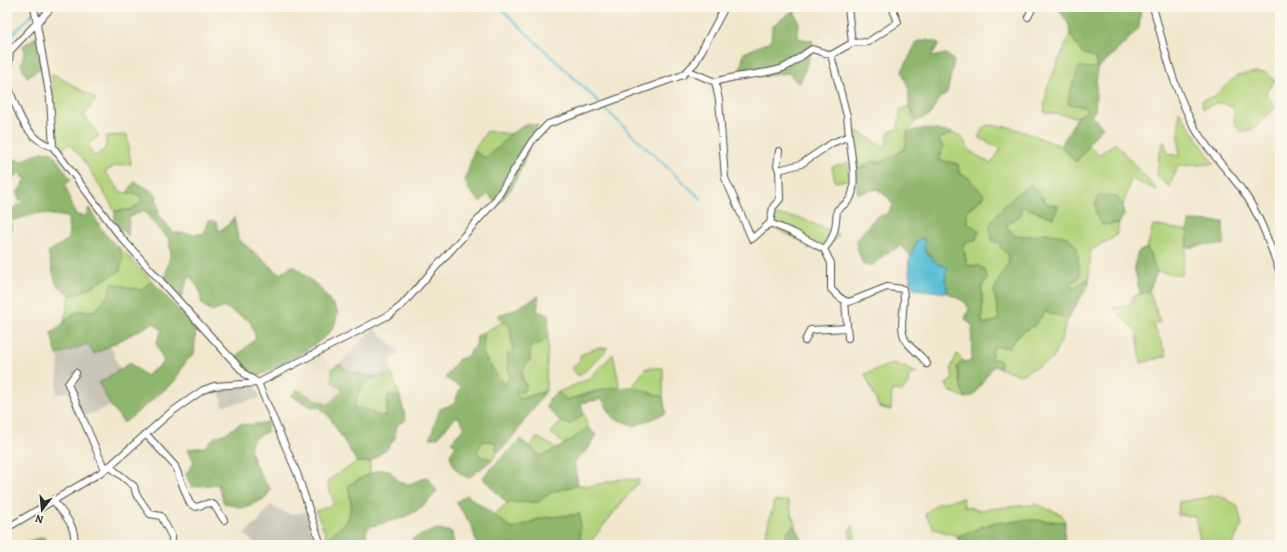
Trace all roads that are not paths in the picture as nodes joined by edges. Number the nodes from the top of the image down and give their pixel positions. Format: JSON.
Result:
{"nodes":[{"id":1,"x":34,"y":7,"type":"edge"},
{"id":2,"x":52,"y":7,"type":"edge"},
{"id":3,"x":725,"y":7,"type":"edge"},
{"id":4,"x":849,"y":7,"type":"edge"},
{"id":5,"x":892,"y":7,"type":"edge"},
{"id":6,"x":1033,"y":7,"type":"edge"},
{"id":7,"x":1153,"y":7,"type":"edge"},
{"id":8,"x":1028,"y":17,"type":"dead end"},
{"id":9,"x":36,"y":22,"type":"junction"},
{"id":10,"x":852,"y":43,"type":"junction"},
{"id":11,"x":8,"y":52,"type":"edge"},
{"id":12,"x":831,"y":55,"type":"junction"},
{"id":13,"x":689,"y":71,"type":"junction"},
{"id":14,"x":7,"y":78,"type":"edge"},
{"id":15,"x":715,"y":82,"type":"junction"},
{"id":16,"x":7,"y":83,"type":"edge"},
{"id":17,"x":849,"y":136,"type":"junction"},
{"id":18,"x":53,"y":147,"type":"junction"},
{"id":19,"x":779,"y":151,"type":"dead end"},
{"id":20,"x":779,"y":170,"type":"junction"},
{"id":21,"x":770,"y":223,"type":"junction"},
{"id":22,"x":824,"y":249,"type":"junction"},
{"id":23,"x":1280,"y":273,"type":"edge"},
{"id":24,"x":845,"y":301,"type":"junction"},
{"id":25,"x":847,"y":328,"type":"junction"},
{"id":26,"x":848,"y":338,"type":"dead end"},
{"id":27,"x":805,"y":341,"type":"dead end"},
{"id":28,"x":927,"y":364,"type":"dead end"},
{"id":29,"x":76,"y":374,"type":"dead end"},
{"id":30,"x":258,"y":382,"type":"junction"},
{"id":31,"x":146,"y":434,"type":"junction"},
{"id":32,"x":107,"y":468,"type":"junction"},
{"id":33,"x":53,"y":500,"type":"junction"},
{"id":34,"x":224,"y":520,"type":"dead end"},
{"id":35,"x":7,"y":528,"type":"edge"},
{"id":36,"x":74,"y":545,"type":"edge"},
{"id":37,"x":172,"y":545,"type":"edge"},
{"id":38,"x":321,"y":545,"type":"edge"}],
"edges":[{"from":1,"to":9,"type":"street"},
{"from":2,"to":9,"type":"street"},
{"from":3,"to":13,"type":"street"},
{"from":4,"to":10,"type":"street"},
{"from":5,"to":10,"type":"street"},
{"from":6,"to":8,"type":"street"},
{"from":7,"to":23,"type":"street"},
{"from":9,"to":11,"type":"street"},
{"from":9,"to":18,"type":"street"},
{"from":10,"to":12,"type":"street"},
{"from":11,"to":14,"type":"street"},
{"from":12,"to":15,"type":"street"},
{"from":12,"to":17,"type":"street"},
{"from":13,"to":15,"type":"street"},
{"from":13,"to":30,"type":"street"},
{"from":15,"to":21,"type":"street"},
{"from":16,"to":18,"type":"street"},
{"from":17,"to":20,"type":"street"},
{"from":17,"to":22,"type":"street"},
{"from":18,"to":30,"type":"street"},
{"from":19,"to":20,"type":"street"},
{"from":20,"to":21,"type":"street"},
{"from":21,"to":22,"type":"street"},
{"from":22,"to":24,"type":"street"},
{"from":24,"to":25,"type":"street"},
{"from":24,"to":28,"type":"street"},
{"from":25,"to":26,"type":"street"},
{"from":25,"to":27,"type":"street"},
{"from":29,"to":32,"type":"street"},
{"from":30,"to":31,"type":"street"},
{"from":30,"to":38,"type":"street"},
{"from":31,"to":32,"type":"street"},
{"from":31,"to":34,"type":"street"},
{"from":32,"to":33,"type":"street"},
{"from":32,"to":37,"type":"street"},
{"from":33,"to":35,"type":"street"},
{"from":33,"to":36,"type":"street"}]}
